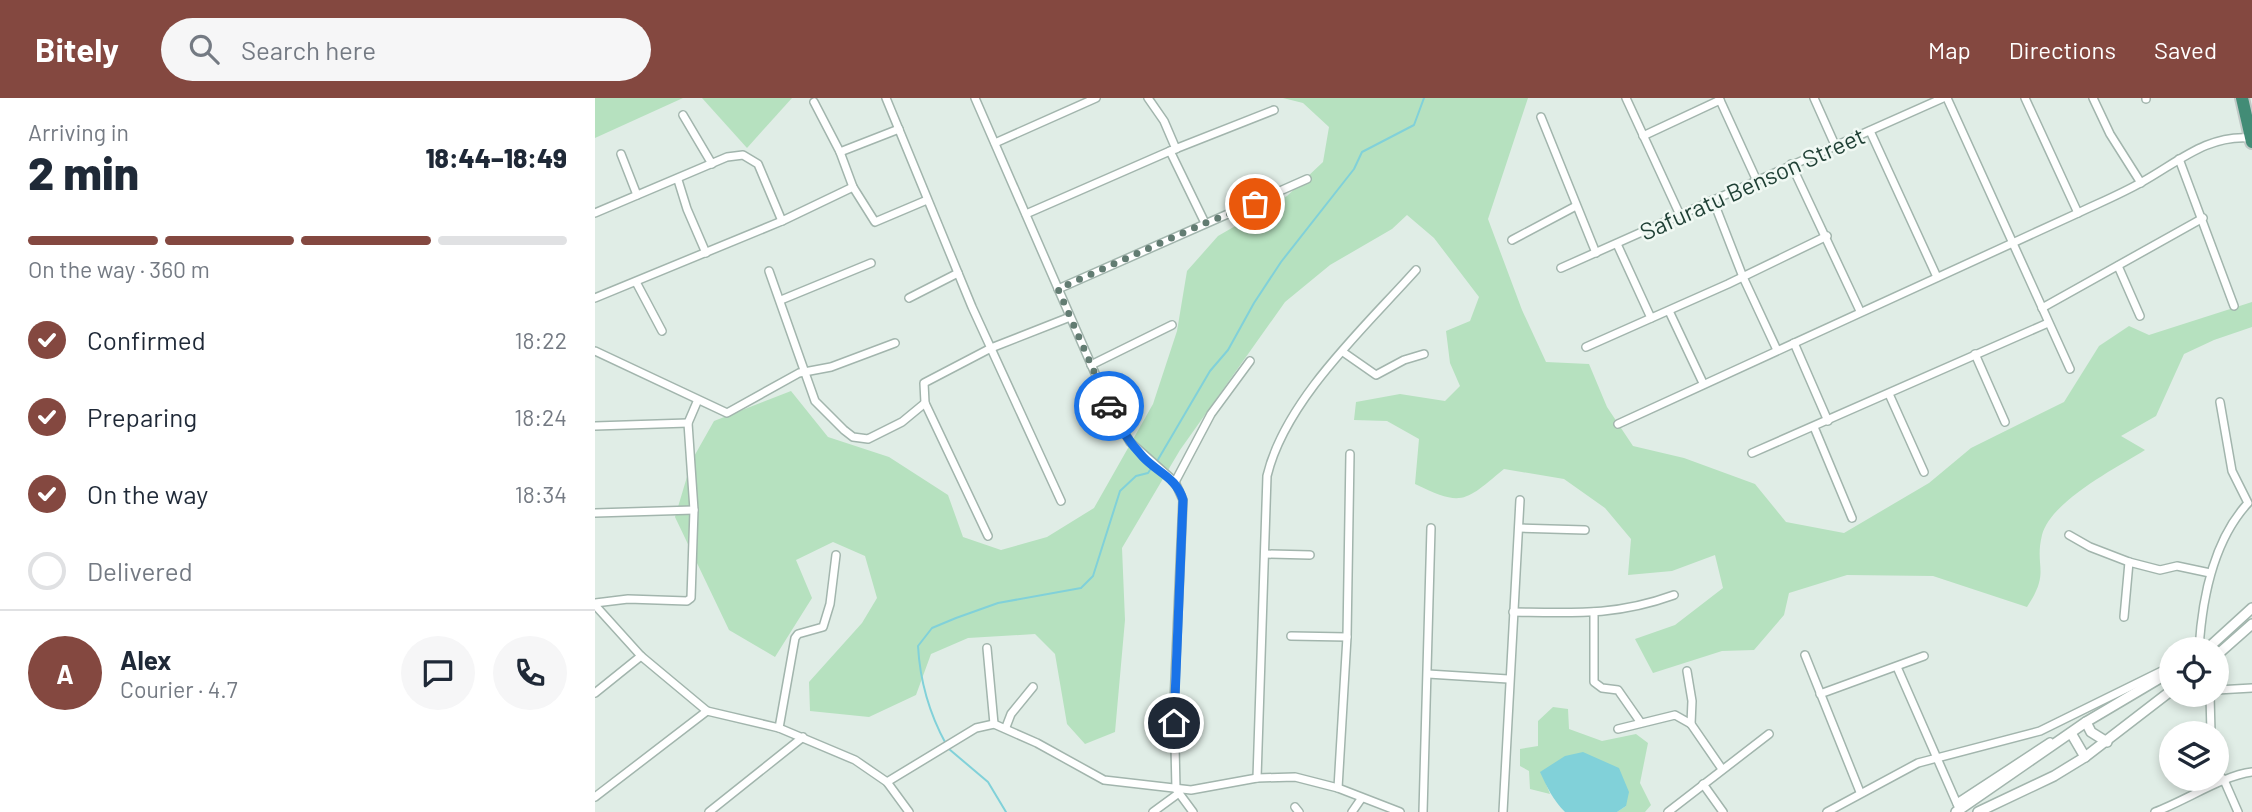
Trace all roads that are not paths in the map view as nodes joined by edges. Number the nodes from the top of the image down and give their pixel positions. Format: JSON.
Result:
{"nodes":[{"id":1,"x":886,"y":98,"type":"edge"},
{"id":2,"x":975,"y":98,"type":"edge"},
{"id":3,"x":1097,"y":98,"type":"edge"},
{"id":4,"x":1148,"y":98,"type":"edge"},
{"id":5,"x":1626,"y":98,"type":"edge"},
{"id":6,"x":1814,"y":98,"type":"edge"},
{"id":7,"x":1945,"y":98,"type":"edge"},
{"id":8,"x":2025,"y":98,"type":"edge"},
{"id":9,"x":2093,"y":98,"type":"edge"},
{"id":10,"x":2242,"y":98,"type":"edge"},
{"id":11,"x":1719,"y":99,"type":"edge"},
{"id":12,"x":814,"y":102,"type":"dead end"},
{"id":13,"x":1274,"y":110,"type":"dead end"},
{"id":14,"x":683,"y":115,"type":"dead end"},
{"id":15,"x":1541,"y":117,"type":"dead end"},
{"id":16,"x":899,"y":129,"type":"junction"},
{"id":17,"x":1870,"y":131,"type":"junction"},
{"id":18,"x":1643,"y":136,"type":"junction"},
{"id":19,"x":2252,"y":140,"type":"edge"},
{"id":20,"x":995,"y":143,"type":"junction"},
{"id":21,"x":1835,"y":145,"type":"junction"},
{"id":22,"x":1173,"y":150,"type":"junction"},
{"id":23,"x":840,"y":152,"type":"junction"},
{"id":24,"x":621,"y":154,"type":"dead end"},
{"id":25,"x":2179,"y":159,"type":"junction"},
{"id":26,"x":712,"y":164,"type":"junction"},
{"id":27,"x":1791,"y":164,"type":"junction"},
{"id":28,"x":1307,"y":178,"type":"dead end"},
{"id":29,"x":678,"y":180,"type":"junction"},
{"id":30,"x":1757,"y":181,"type":"junction"},
{"id":31,"x":2141,"y":183,"type":"junction"},
{"id":32,"x":853,"y":187,"type":"junction"},
{"id":33,"x":637,"y":195,"type":"junction"},
{"id":34,"x":927,"y":200,"type":"junction"},
{"id":35,"x":1713,"y":200,"type":"junction"},
{"id":36,"x":1576,"y":206,"type":"junction"},
{"id":37,"x":595,"y":212,"type":"edge"},
{"id":38,"x":2078,"y":213,"type":"junction"},
{"id":39,"x":1026,"y":214,"type":"junction"},
{"id":40,"x":1680,"y":215,"type":"junction"},
{"id":41,"x":2203,"y":218,"type":"junction"},
{"id":42,"x":782,"y":221,"type":"junction"},
{"id":43,"x":1205,"y":223,"type":"junction"},
{"id":44,"x":1826,"y":236,"type":"junction"},
{"id":45,"x":1512,"y":240,"type":"dead end"},
{"id":46,"x":2012,"y":243,"type":"junction"},
{"id":47,"x":1617,"y":244,"type":"junction"},
{"id":48,"x":706,"y":253,"type":"junction"},
{"id":49,"x":1596,"y":253,"type":"junction"},
{"id":50,"x":871,"y":263,"type":"dead end"},
{"id":51,"x":2118,"y":266,"type":"junction"},
{"id":52,"x":1561,"y":268,"type":"dead end"},
{"id":53,"x":1416,"y":270,"type":"dead end"},
{"id":54,"x":769,"y":271,"type":"dead end"},
{"id":55,"x":958,"y":273,"type":"junction"},
{"id":56,"x":1937,"y":276,"type":"junction"},
{"id":57,"x":1743,"y":277,"type":"junction"},
{"id":58,"x":636,"y":282,"type":"junction"},
{"id":59,"x":1058,"y":289,"type":"junction"},
{"id":60,"x":595,"y":298,"type":"edge"},
{"id":61,"x":909,"y":298,"type":"dead end"},
{"id":62,"x":781,"y":300,"type":"junction"},
{"id":63,"x":2234,"y":306,"type":"dead end"},
{"id":64,"x":2042,"y":308,"type":"junction"},
{"id":65,"x":1669,"y":311,"type":"junction"},
{"id":66,"x":1860,"y":311,"type":"junction"},
{"id":67,"x":2140,"y":316,"type":"dead end"},
{"id":68,"x":1070,"y":317,"type":"junction"},
{"id":69,"x":1651,"y":318,"type":"junction"},
{"id":70,"x":2048,"y":323,"type":"junction"},
{"id":71,"x":1172,"y":325,"type":"dead end"},
{"id":72,"x":662,"y":331,"type":"dead end"},
{"id":73,"x":895,"y":343,"type":"dead end"},
{"id":74,"x":1794,"y":343,"type":"junction"},
{"id":75,"x":1586,"y":347,"type":"dead end"},
{"id":76,"x":991,"y":348,"type":"junction"},
{"id":77,"x":1777,"y":350,"type":"junction"},
{"id":78,"x":595,"y":351,"type":"edge"},
{"id":79,"x":1343,"y":352,"type":"junction"},
{"id":80,"x":1424,"y":354,"type":"dead end"},
{"id":81,"x":1975,"y":354,"type":"junction"},
{"id":82,"x":1251,"y":361,"type":"dead end"},
{"id":83,"x":1091,"y":365,"type":"junction"},
{"id":84,"x":2070,"y":369,"type":"dead end"},
{"id":85,"x":806,"y":373,"type":"junction"},
{"id":86,"x":1703,"y":383,"type":"junction"},
{"id":87,"x":1889,"y":394,"type":"junction"},
{"id":88,"x":697,"y":402,"type":"junction"},
{"id":89,"x":2220,"y":402,"type":"dead end"},
{"id":90,"x":925,"y":403,"type":"junction"},
{"id":91,"x":1828,"y":421,"type":"junction"},
{"id":92,"x":2004,"y":422,"type":"dead end"},
{"id":93,"x":688,"y":423,"type":"junction"},
{"id":94,"x":1618,"y":424,"type":"dead end"},
{"id":95,"x":595,"y":426,"type":"edge"},
{"id":96,"x":1814,"y":427,"type":"junction"},
{"id":97,"x":1752,"y":453,"type":"dead end"},
{"id":98,"x":1350,"y":454,"type":"dead end"},
{"id":99,"x":1923,"y":472,"type":"dead end"},
{"id":100,"x":1175,"y":482,"type":"junction"},
{"id":101,"x":1520,"y":500,"type":"dead end"},
{"id":102,"x":1061,"y":501,"type":"dead end"},
{"id":103,"x":694,"y":510,"type":"junction"},
{"id":104,"x":595,"y":513,"type":"edge"},
{"id":105,"x":1852,"y":518,"type":"dead end"},
{"id":106,"x":1431,"y":528,"type":"dead end"},
{"id":107,"x":1519,"y":528,"type":"junction"},
{"id":108,"x":1585,"y":530,"type":"dead end"},
{"id":109,"x":2069,"y":535,"type":"dead end"},
{"id":110,"x":988,"y":536,"type":"dead end"},
{"id":111,"x":1266,"y":554,"type":"junction"},
{"id":112,"x":836,"y":555,"type":"dead end"},
{"id":113,"x":1310,"y":555,"type":"dead end"},
{"id":114,"x":2129,"y":562,"type":"junction"},
{"id":115,"x":2210,"y":573,"type":"junction"},
{"id":116,"x":1674,"y":595,"type":"dead end"},
{"id":117,"x":595,"y":604,"type":"edge"},
{"id":118,"x":2252,"y":608,"type":"edge"},
{"id":119,"x":1513,"y":612,"type":"junction"},
{"id":120,"x":1594,"y":612,"type":"junction"},
{"id":121,"x":2124,"y":617,"type":"dead end"},
{"id":122,"x":2252,"y":624,"type":"edge"},
{"id":123,"x":1291,"y":636,"type":"dead end"},
{"id":124,"x":2200,"y":637,"type":"edge"},
{"id":125,"x":2220,"y":637,"type":"edge"},
{"id":126,"x":1347,"y":638,"type":"junction"},
{"id":127,"x":2229,"y":644,"type":"edge"},
{"id":128,"x":987,"y":648,"type":"dead end"},
{"id":129,"x":1805,"y":655,"type":"dead end"},
{"id":130,"x":641,"y":656,"type":"junction"},
{"id":131,"x":1924,"y":656,"type":"dead end"},
{"id":132,"x":1897,"y":667,"type":"junction"},
{"id":133,"x":1687,"y":671,"type":"dead end"},
{"id":134,"x":2159,"y":672,"type":"edge"},
{"id":135,"x":1428,"y":674,"type":"junction"},
{"id":136,"x":1508,"y":679,"type":"junction"},
{"id":137,"x":2159,"y":679,"type":"edge"},
{"id":138,"x":1033,"y":687,"type":"dead end"},
{"id":139,"x":2252,"y":688,"type":"edge"},
{"id":140,"x":2229,"y":689,"type":"edge"},
{"id":141,"x":595,"y":693,"type":"edge"},
{"id":142,"x":1820,"y":694,"type":"junction"},
{"id":143,"x":2101,"y":700,"type":"junction"},
{"id":144,"x":2159,"y":701,"type":"edge"},
{"id":145,"x":707,"y":711,"type":"junction"},
{"id":146,"x":2086,"y":722,"type":"junction"},
{"id":147,"x":1641,"y":723,"type":"junction"},
{"id":148,"x":994,"y":724,"type":"junction"},
{"id":149,"x":1691,"y":724,"type":"junction"},
{"id":150,"x":1006,"y":727,"type":"junction"},
{"id":151,"x":779,"y":728,"type":"junction"},
{"id":152,"x":1618,"y":730,"type":"dead end"},
{"id":153,"x":2071,"y":733,"type":"junction"},
{"id":154,"x":1769,"y":734,"type":"dead end"},
{"id":155,"x":803,"y":737,"type":"junction"},
{"id":156,"x":2107,"y":742,"type":"junction"},
{"id":157,"x":2085,"y":757,"type":"junction"},
{"id":158,"x":1935,"y":759,"type":"junction"},
{"id":159,"x":1722,"y":769,"type":"junction"},
{"id":160,"x":2252,"y":772,"type":"edge"},
{"id":161,"x":1257,"y":778,"type":"junction"},
{"id":162,"x":2229,"y":779,"type":"edge"},
{"id":163,"x":887,"y":782,"type":"junction"},
{"id":164,"x":1703,"y":784,"type":"junction"},
{"id":165,"x":1338,"y":788,"type":"junction"},
{"id":166,"x":1177,"y":791,"type":"junction"},
{"id":167,"x":2204,"y":791,"type":"edge"},
{"id":168,"x":2229,"y":791,"type":"edge"},
{"id":169,"x":1860,"y":792,"type":"junction"},
{"id":170,"x":595,"y":797,"type":"edge"},
{"id":171,"x":1361,"y":799,"type":"junction"},
{"id":172,"x":1957,"y":808,"type":"edge"},
{"id":173,"x":709,"y":812,"type":"edge"},
{"id":174,"x":909,"y":812,"type":"edge"},
{"id":175,"x":1153,"y":812,"type":"edge"},
{"id":176,"x":1193,"y":812,"type":"edge"},
{"id":177,"x":1352,"y":812,"type":"edge"},
{"id":178,"x":1400,"y":812,"type":"edge"},
{"id":179,"x":1423,"y":812,"type":"edge"},
{"id":180,"x":1503,"y":812,"type":"edge"},
{"id":181,"x":1668,"y":812,"type":"edge"},
{"id":182,"x":1723,"y":812,"type":"edge"},
{"id":183,"x":1827,"y":812,"type":"edge"},
{"id":184,"x":1978,"y":812,"type":"edge"},
{"id":185,"x":2155,"y":812,"type":"edge"},
{"id":186,"x":2238,"y":812,"type":"edge"}],
"edges":[{"from":1,"to":16,"type":"street"},
{"from":2,"to":20,"type":"street"},
{"from":3,"to":20,"type":"street"},
{"from":4,"to":22,"type":"street"},
{"from":5,"to":18,"type":"street"},
{"from":6,"to":21,"type":"street"},
{"from":7,"to":17,"type":"street","name":"Safuratu Benson Street"},
{"from":7,"to":46,"type":"street"},
{"from":8,"to":38,"type":"street"},
{"from":9,"to":31,"type":"street"},
{"from":10,"to":19,"type":"highway"},
{"from":11,"to":18,"type":"street"},
{"from":11,"to":30,"type":"street"},
{"from":12,"to":23,"type":"street"},
{"from":13,"to":22,"type":"street"},
{"from":14,"to":26,"type":"street"},
{"from":15,"to":36,"type":"street"},
{"from":16,"to":23,"type":"street"},
{"from":16,"to":34,"type":"street"},
{"from":17,"to":21,"type":"street","name":"Safuratu Benson Street"},
{"from":17,"to":56,"type":"street"},
{"from":18,"to":40,"type":"street"},
{"from":19,"to":25,"type":"street"},
{"from":20,"to":39,"type":"street"},
{"from":21,"to":27,"type":"street","name":"Safuratu Benson Street"},
{"from":22,"to":39,"type":"street"},
{"from":22,"to":43,"type":"street"},
{"from":23,"to":32,"type":"street"},
{"from":24,"to":33,"type":"street"},
{"from":25,"to":31,"type":"street"},
{"from":25,"to":41,"type":"street"},
{"from":26,"to":29,"type":"street"},
{"from":26,"to":42,"type":"street"},
{"from":27,"to":30,"type":"street","name":"Safuratu Benson Street"},
{"from":27,"to":44,"type":"street"},
{"from":28,"to":43,"type":"street"},
{"from":29,"to":33,"type":"street"},
{"from":29,"to":48,"type":"street"},
{"from":30,"to":35,"type":"street","name":"Safuratu Benson Street"},
{"from":31,"to":38,"type":"street"},
{"from":32,"to":34,"type":"street"},
{"from":32,"to":42,"type":"street"},
{"from":33,"to":37,"type":"street"},
{"from":34,"to":55,"type":"street"},
{"from":35,"to":40,"type":"street","name":"Safuratu Benson Street"},
{"from":35,"to":57,"type":"street"},
{"from":36,"to":45,"type":"street"},
{"from":36,"to":49,"type":"street"},
{"from":38,"to":46,"type":"street"},
{"from":39,"to":59,"type":"street"},
{"from":40,"to":47,"type":"street","name":"Safuratu Benson Street"},
{"from":41,"to":51,"type":"street"},
{"from":41,"to":63,"type":"street"},
{"from":42,"to":48,"type":"street"},
{"from":43,"to":59,"type":"street"},
{"from":44,"to":57,"type":"street"},
{"from":44,"to":66,"type":"street"},
{"from":46,"to":56,"type":"street"},
{"from":46,"to":64,"type":"street"},
{"from":47,"to":49,"type":"street","name":"Safuratu Benson Street"},
{"from":47,"to":69,"type":"street"},
{"from":48,"to":58,"type":"street"},
{"from":49,"to":52,"type":"street","name":"Safuratu Benson Street"},
{"from":50,"to":62,"type":"street"},
{"from":51,"to":64,"type":"street"},
{"from":51,"to":67,"type":"street"},
{"from":53,"to":79,"type":"street"},
{"from":54,"to":62,"type":"street"},
{"from":55,"to":61,"type":"street"},
{"from":55,"to":76,"type":"street"},
{"from":56,"to":66,"type":"street"},
{"from":57,"to":65,"type":"street"},
{"from":57,"to":77,"type":"street"},
{"from":58,"to":60,"type":"street"},
{"from":58,"to":72,"type":"street"},
{"from":59,"to":68,"type":"street"},
{"from":62,"to":85,"type":"street"},
{"from":64,"to":70,"type":"street"},
{"from":65,"to":69,"type":"street"},
{"from":65,"to":86,"type":"street"},
{"from":66,"to":74,"type":"street"},
{"from":68,"to":76,"type":"street"},
{"from":68,"to":83,"type":"street"},
{"from":69,"to":75,"type":"street"},
{"from":70,"to":81,"type":"street"},
{"from":70,"to":84,"type":"street"},
{"from":71,"to":83,"type":"street"},
{"from":73,"to":85,"type":"street"},
{"from":74,"to":77,"type":"street"},
{"from":74,"to":91,"type":"street"},
{"from":76,"to":90,"type":"street"},
{"from":76,"to":102,"type":"street"},
{"from":77,"to":86,"type":"street"},
{"from":78,"to":88,"type":"street"},
{"from":79,"to":80,"type":"street"},
{"from":79,"to":111,"type":"street"},
{"from":81,"to":87,"type":"street"},
{"from":81,"to":92,"type":"street"},
{"from":82,"to":100,"type":"street"},
{"from":83,"to":100,"type":"street"},
{"from":85,"to":88,"type":"street"},
{"from":85,"to":90,"type":"street"},
{"from":86,"to":94,"type":"street"},
{"from":87,"to":91,"type":"street"},
{"from":87,"to":99,"type":"street"},
{"from":88,"to":93,"type":"street"},
{"from":89,"to":115,"type":"street"},
{"from":90,"to":110,"type":"street"},
{"from":91,"to":96,"type":"street"},
{"from":93,"to":95,"type":"street"},
{"from":93,"to":103,"type":"street"},
{"from":96,"to":97,"type":"street"},
{"from":96,"to":105,"type":"street"},
{"from":98,"to":126,"type":"street"},
{"from":100,"to":166,"type":"street"},
{"from":101,"to":107,"type":"street"},
{"from":103,"to":104,"type":"street"},
{"from":103,"to":117,"type":"street"},
{"from":106,"to":135,"type":"street"},
{"from":107,"to":108,"type":"street"},
{"from":107,"to":119,"type":"street"},
{"from":109,"to":114,"type":"street"},
{"from":111,"to":113,"type":"street"},
{"from":111,"to":161,"type":"street"},
{"from":112,"to":151,"type":"street"},
{"from":114,"to":115,"type":"street"},
{"from":114,"to":121,"type":"street"},
{"from":115,"to":124,"type":"street"},
{"from":116,"to":120,"type":"street"},
{"from":117,"to":130,"type":"street"},
{"from":118,"to":125,"type":"street"},
{"from":119,"to":120,"type":"street"},
{"from":119,"to":136,"type":"street"},
{"from":120,"to":147,"type":"street"},
{"from":122,"to":127,"type":"street"},
{"from":123,"to":126,"type":"street"},
{"from":126,"to":165,"type":"street"},
{"from":128,"to":148,"type":"street"},
{"from":129,"to":142,"type":"street"},
{"from":130,"to":141,"type":"street"},
{"from":130,"to":145,"type":"street"},
{"from":131,"to":132,"type":"street"},
{"from":132,"to":142,"type":"street"},
{"from":132,"to":158,"type":"street"},
{"from":133,"to":149,"type":"street"},
{"from":134,"to":143,"type":"street"},
{"from":135,"to":136,"type":"street"},
{"from":135,"to":179,"type":"street"},
{"from":136,"to":180,"type":"street"},
{"from":137,"to":146,"type":"street"},
{"from":138,"to":150,"type":"street"},
{"from":139,"to":140,"type":"street"},
{"from":142,"to":169,"type":"street"},
{"from":143,"to":158,"type":"street"},
{"from":143,"to":172,"type":"street"},
{"from":144,"to":156,"type":"street"},
{"from":145,"to":151,"type":"street"},
{"from":145,"to":170,"type":"street"},
{"from":146,"to":153,"type":"street"},
{"from":146,"to":156,"type":"street"},
{"from":147,"to":149,"type":"street"},
{"from":147,"to":152,"type":"street"},
{"from":148,"to":150,"type":"street"},
{"from":148,"to":163,"type":"street"},
{"from":149,"to":159,"type":"street"},
{"from":150,"to":166,"type":"street"},
{"from":151,"to":155,"type":"street"},
{"from":153,"to":157,"type":"street"},
{"from":153,"to":172,"type":"street"},
{"from":154,"to":159,"type":"street"},
{"from":155,"to":163,"type":"street"},
{"from":155,"to":173,"type":"street"},
{"from":156,"to":157,"type":"street"},
{"from":157,"to":184,"type":"street"},
{"from":158,"to":169,"type":"street"},
{"from":158,"to":172,"type":"street"},
{"from":159,"to":164,"type":"street"},
{"from":160,"to":162,"type":"street"},
{"from":161,"to":165,"type":"street"},
{"from":161,"to":166,"type":"street"},
{"from":163,"to":174,"type":"street"},
{"from":164,"to":181,"type":"street"},
{"from":164,"to":182,"type":"street"},
{"from":165,"to":171,"type":"street"},
{"from":166,"to":175,"type":"street"},
{"from":166,"to":176,"type":"street"},
{"from":167,"to":185,"type":"street"},
{"from":168,"to":186,"type":"street"},
{"from":169,"to":183,"type":"street"},
{"from":171,"to":177,"type":"street"},
{"from":171,"to":178,"type":"street"}]}
